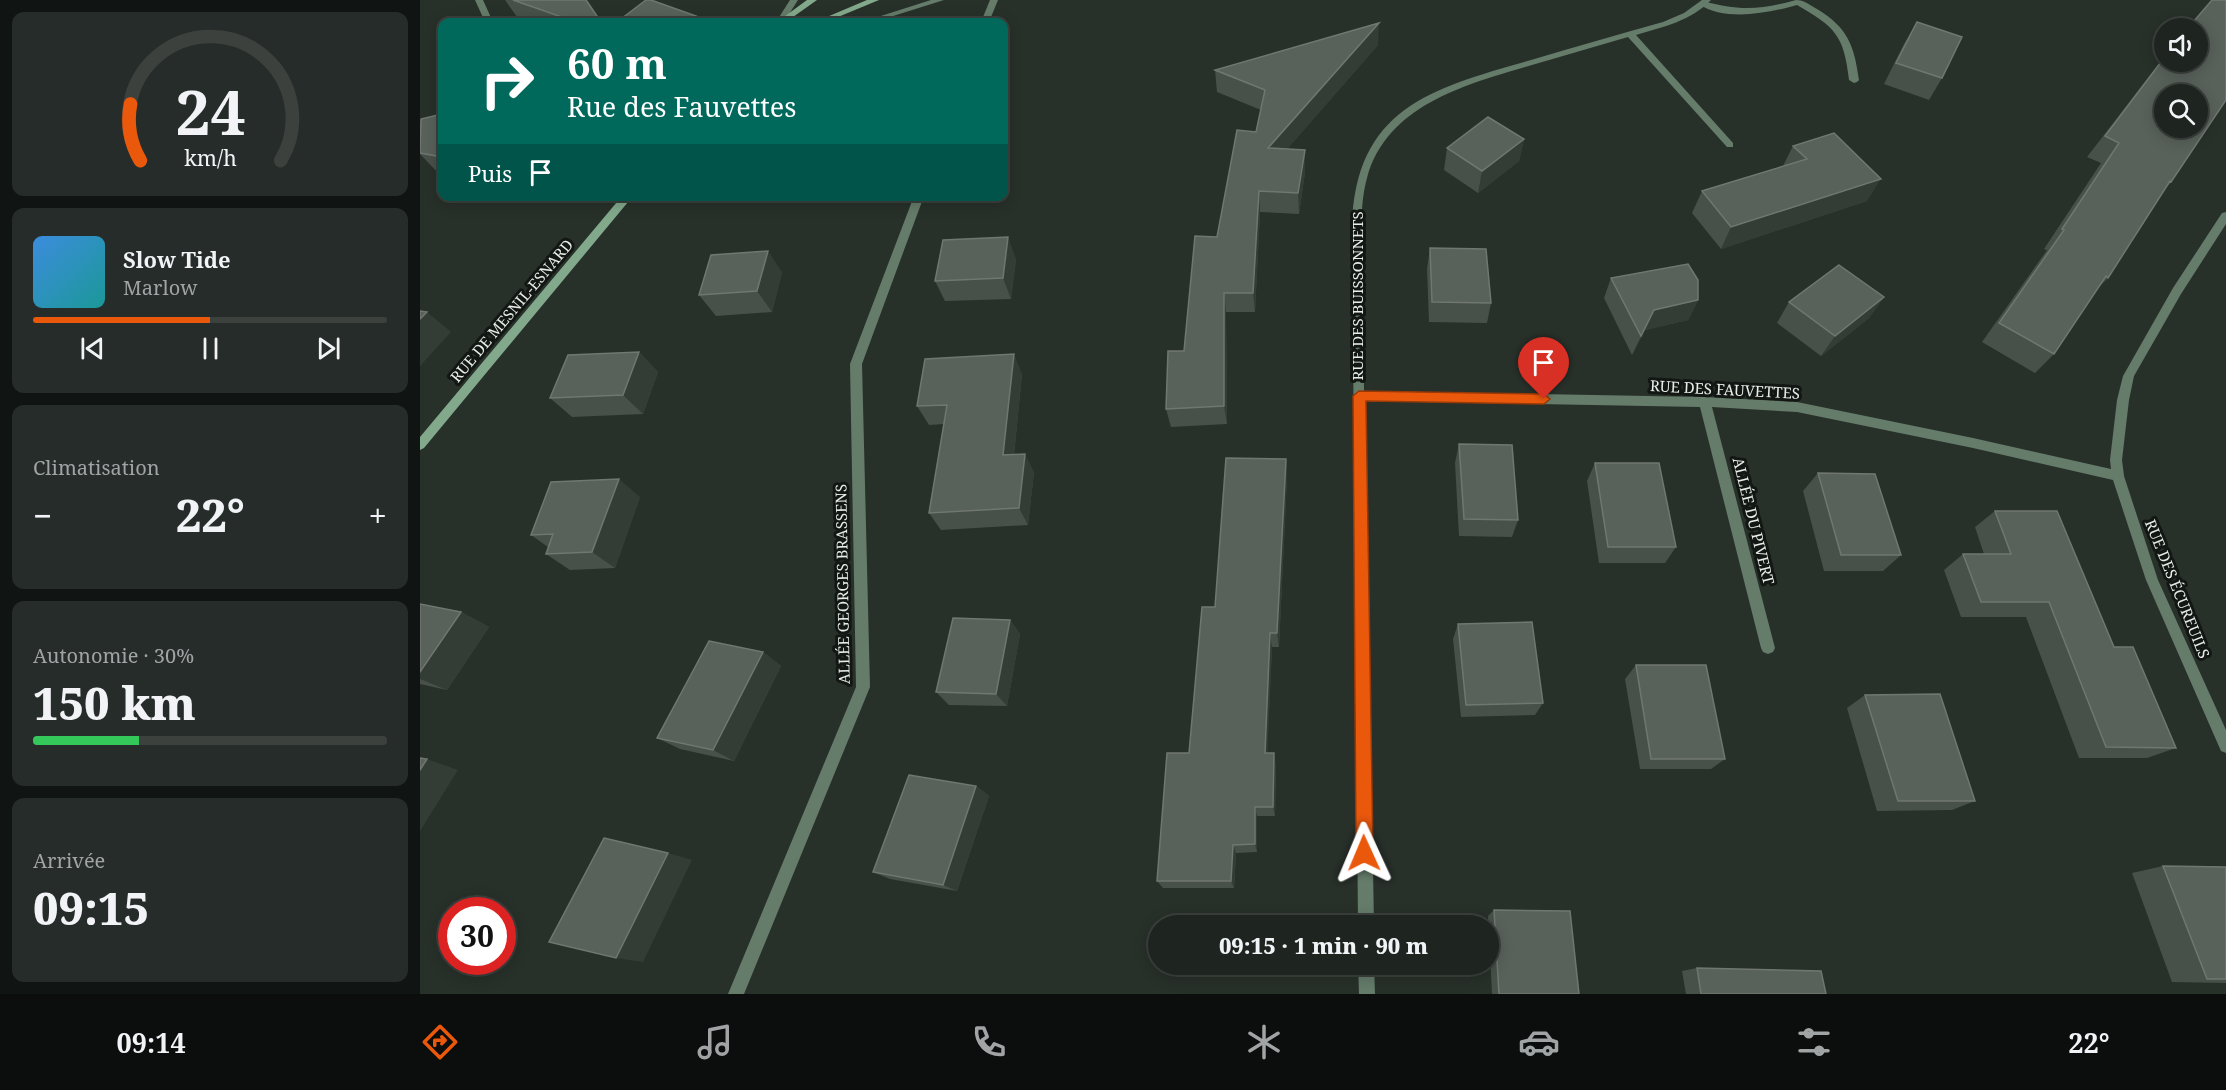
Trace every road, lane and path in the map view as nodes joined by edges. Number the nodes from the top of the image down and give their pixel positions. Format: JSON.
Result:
{"nodes":[{"id":1,"x":479,"y":0,"type":"edge"},
{"id":2,"x":794,"y":0,"type":"edge"},
{"id":3,"x":813,"y":0,"type":"edge"},
{"id":4,"x":874,"y":0,"type":"edge"},
{"id":5,"x":940,"y":0,"type":"edge"},
{"id":6,"x":994,"y":0,"type":"edge"},
{"id":7,"x":1705,"y":2,"type":"edge"},
{"id":8,"x":487,"y":18,"type":"edge"},
{"id":9,"x":783,"y":18,"type":"edge"},
{"id":10,"x":787,"y":18,"type":"edge"},
{"id":11,"x":829,"y":18,"type":"edge"},
{"id":12,"x":879,"y":18,"type":"edge"},
{"id":13,"x":987,"y":18,"type":"edge"},
{"id":14,"x":1630,"y":34,"type":"junction"},
{"id":15,"x":1854,"y":80,"type":"dead end"},
{"id":16,"x":1730,"y":145,"type":"dead end"},
{"id":17,"x":624,"y":201,"type":"edge"},
{"id":18,"x":917,"y":201,"type":"edge"},
{"id":19,"x":2226,"y":216,"type":"edge"},
{"id":20,"x":1359,"y":396,"type":"junction"},
{"id":21,"x":1705,"y":402,"type":"junction"},
{"id":22,"x":420,"y":445,"type":"edge"},
{"id":23,"x":2118,"y":476,"type":"junction"},
{"id":24,"x":1768,"y":648,"type":"dead end"},
{"id":25,"x":2226,"y":746,"type":"edge"},
{"id":26,"x":1366,"y":915,"type":"edge"},
{"id":27,"x":1366,"y":975,"type":"edge"},
{"id":28,"x":736,"y":994,"type":"edge"},
{"id":29,"x":1367,"y":994,"type":"edge"}],
"edges":[{"from":1,"to":8,"type":"street"},
{"from":2,"to":9,"type":"street"},
{"from":3,"to":10,"type":"street"},
{"from":4,"to":11,"type":"street"},
{"from":5,"to":12,"type":"street"},
{"from":6,"to":13,"type":"street"},
{"from":7,"to":14,"type":"street","name":"RUE DES BUISSONNETS"},
{"from":7,"to":15,"type":"street"},
{"from":14,"to":16,"type":"street"},
{"from":14,"to":20,"type":"street","name":"RUE DES BUISSONNETS"},
{"from":17,"to":22,"type":"street","name":"RUE DE MESNIL-ESNARD"},
{"from":18,"to":28,"type":"street","name":"ALLÉE GEORGES BRASSENS"},
{"from":19,"to":23,"type":"street","name":"RUE DES ÉCUREUILS"},
{"from":20,"to":21,"type":"street","name":"RUE DES FAUVETTES"},
{"from":20,"to":26,"type":"street","name":"RUE DES BUISSONNETS"},
{"from":21,"to":23,"type":"street","name":"RUE DES FAUVETTES"},
{"from":21,"to":24,"type":"street","name":"ALLÉE DU PIVERT"},
{"from":23,"to":25,"type":"street","name":"RUE DES ÉCUREUILS"},
{"from":27,"to":29,"type":"street"}]}
